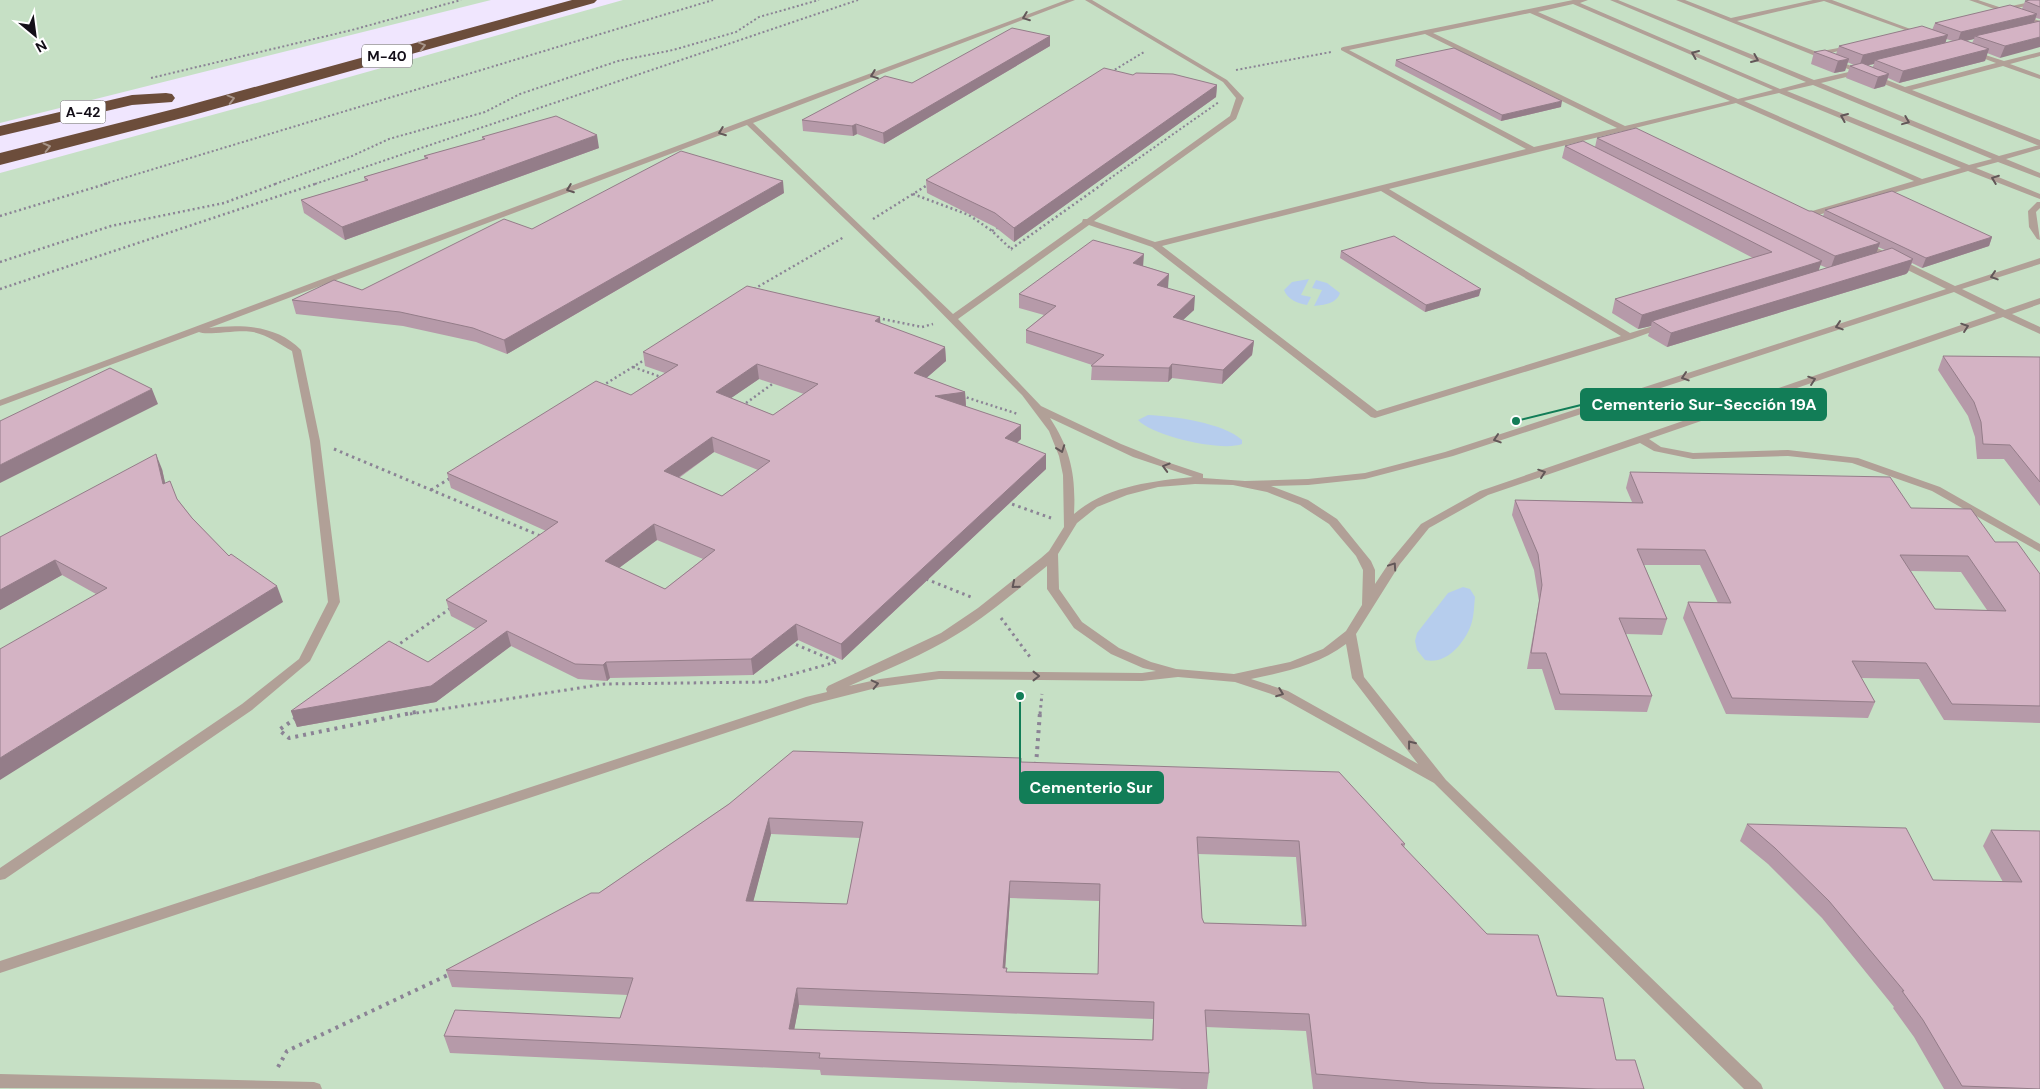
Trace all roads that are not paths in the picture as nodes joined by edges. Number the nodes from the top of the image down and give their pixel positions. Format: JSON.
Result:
{"nodes":[{"id":1,"x":530,"y":0,"type":"edge"},
{"id":2,"x":589,"y":0,"type":"edge"},
{"id":3,"x":1072,"y":0,"type":"edge"},
{"id":4,"x":1088,"y":0,"type":"edge"},
{"id":5,"x":1585,"y":0,"type":"edge"},
{"id":6,"x":1613,"y":0,"type":"edge"},
{"id":7,"x":1679,"y":0,"type":"edge"},
{"id":8,"x":1821,"y":0,"type":"edge"},
{"id":9,"x":1826,"y":0,"type":"edge"},
{"id":10,"x":1972,"y":0,"type":"edge"},
{"id":11,"x":2040,"y":0,"type":"edge"},
{"id":12,"x":1570,"y":1,"type":"edge"},
{"id":13,"x":2001,"y":10,"type":"junction"},
{"id":14,"x":1531,"y":11,"type":"junction"},
{"id":15,"x":1984,"y":14,"type":"edge"},
{"id":16,"x":1731,"y":20,"type":"junction"},
{"id":17,"x":2040,"y":23,"type":"edge"},
{"id":18,"x":1931,"y":27,"type":"edge"},
{"id":19,"x":2040,"y":27,"type":"edge"},
{"id":20,"x":2031,"y":29,"type":"edge"},
{"id":21,"x":420,"y":30,"type":"dead end"},
{"id":22,"x":1913,"y":31,"type":"junction"},
{"id":23,"x":1426,"y":32,"type":"junction"},
{"id":24,"x":1903,"y":34,"type":"edge"},
{"id":25,"x":1931,"y":38,"type":"edge"},
{"id":26,"x":1976,"y":43,"type":"edge"},
{"id":27,"x":1856,"y":45,"type":"edge"},
{"id":28,"x":1817,"y":54,"type":"junction"},
{"id":29,"x":2040,"y":54,"type":"edge"},
{"id":30,"x":2003,"y":64,"type":"junction"},
{"id":31,"x":1877,"y":67,"type":"edge"},
{"id":32,"x":1860,"y":71,"type":"junction"},
{"id":33,"x":2040,"y":77,"type":"edge"},
{"id":34,"x":1813,"y":83,"type":"junction"},
{"id":35,"x":1906,"y":90,"type":"junction"},
{"id":36,"x":1780,"y":91,"type":"junction"},
{"id":37,"x":185,"y":93,"type":"dead end"},
{"id":38,"x":166,"y":98,"type":"junction"},
{"id":39,"x":1738,"y":101,"type":"junction"},
{"id":40,"x":748,"y":122,"type":"junction"},
{"id":41,"x":1624,"y":128,"type":"junction"},
{"id":42,"x":0,"y":131,"type":"edge"},
{"id":43,"x":0,"y":140,"type":"edge"},
{"id":44,"x":1650,"y":141,"type":"edge"},
{"id":45,"x":1568,"y":142,"type":"junction"},
{"id":46,"x":2040,"y":143,"type":"edge"},
{"id":47,"x":1577,"y":146,"type":"edge"},
{"id":48,"x":2040,"y":147,"type":"edge"},
{"id":49,"x":1533,"y":150,"type":"junction"},
{"id":50,"x":0,"y":159,"type":"edge"},
{"id":51,"x":2000,"y":159,"type":"junction"},
{"id":52,"x":1967,"y":169,"type":"junction"},
{"id":53,"x":2040,"y":176,"type":"edge"},
{"id":54,"x":1922,"y":182,"type":"junction"},
{"id":55,"x":1382,"y":188,"type":"junction"},
{"id":56,"x":2040,"y":197,"type":"edge"},
{"id":57,"x":2040,"y":204,"type":"edge"},
{"id":58,"x":1796,"y":212,"type":"edge"},
{"id":59,"x":1805,"y":216,"type":"junction"},
{"id":60,"x":1813,"y":220,"type":"edge"},
{"id":61,"x":1086,"y":221,"type":"junction"},
{"id":62,"x":2040,"y":237,"type":"edge"},
{"id":63,"x":1855,"y":241,"type":"edge"},
{"id":64,"x":1155,"y":246,"type":"junction"},
{"id":65,"x":1888,"y":257,"type":"junction"},
{"id":66,"x":2040,"y":261,"type":"edge"},
{"id":67,"x":1871,"y":262,"type":"edge"},
{"id":68,"x":1953,"y":288,"type":"junction"},
{"id":69,"x":2040,"y":302,"type":"edge"},
{"id":70,"x":2004,"y":313,"type":"junction"},
{"id":71,"x":953,"y":319,"type":"junction"},
{"id":72,"x":1677,"y":322,"type":"edge"},
{"id":73,"x":2040,"y":330,"type":"edge"},
{"id":74,"x":184,"y":334,"type":"junction"},
{"id":75,"x":1629,"y":337,"type":"junction"},
{"id":76,"x":0,"y":403,"type":"edge"},
{"id":77,"x":1038,"y":407,"type":"junction"},
{"id":78,"x":1641,"y":439,"type":"junction"},
{"id":79,"x":1213,"y":480,"type":"junction"},
{"id":80,"x":1247,"y":484,"type":"junction"},
{"id":81,"x":1068,"y":525,"type":"junction"},
{"id":82,"x":2040,"y":549,"type":"edge"},
{"id":83,"x":1052,"y":554,"type":"junction"},
{"id":84,"x":1368,"y":607,"type":"junction"},
{"id":85,"x":1350,"y":634,"type":"junction"},
{"id":86,"x":1178,"y":673,"type":"junction"},
{"id":87,"x":1234,"y":678,"type":"junction"},
{"id":88,"x":810,"y":700,"type":"junction"},
{"id":89,"x":1441,"y":783,"type":"junction"},
{"id":90,"x":0,"y":875,"type":"edge"},
{"id":91,"x":0,"y":968,"type":"edge"},
{"id":92,"x":0,"y":1081,"type":"edge"},
{"id":93,"x":314,"y":1089,"type":"edge"},
{"id":94,"x":1755,"y":1089,"type":"edge"}],
"edges":[{"from":1,"to":21,"type":"highway","number":"M-40"},
{"from":50,"to":2,"type":"highway","number":"M-40","one_way":true},
{"from":3,"to":40,"type":"lane","one_way":true},
{"from":4,"to":61,"type":"lane"},
{"from":5,"to":12,"type":"lane"},
{"from":6,"to":34,"type":"lane","one_way":true},
{"from":7,"to":16,"type":"lane"},
{"from":8,"to":16,"type":"lane"},
{"from":9,"to":22,"type":"lane"},
{"from":10,"to":13,"type":"lane"},
{"from":11,"to":13,"type":"lane"},
{"from":12,"to":14,"type":"lane"},
{"from":36,"to":12,"type":"lane","one_way":true},
{"from":13,"to":15,"type":"lane"},
{"from":13,"to":17,"type":"lane"},
{"from":14,"to":23,"type":"lane"},
{"from":14,"to":39,"type":"lane"},
{"from":16,"to":28,"type":"lane"},
{"from":18,"to":22,"type":"lane"},
{"from":19,"to":20,"type":"lane"},
{"from":22,"to":24,"type":"lane"},
{"from":22,"to":25,"type":"lane"},
{"from":23,"to":41,"type":"lane"},
{"from":23,"to":49,"type":"lane"},
{"from":26,"to":30,"type":"lane"},
{"from":27,"to":28,"type":"lane"},
{"from":28,"to":32,"type":"lane"},
{"from":29,"to":30,"type":"lane"},
{"from":30,"to":33,"type":"lane"},
{"from":30,"to":35,"type":"lane"},
{"from":31,"to":32,"type":"lane"},
{"from":32,"to":34,"type":"lane"},
{"from":32,"to":35,"type":"lane"},
{"from":34,"to":36,"type":"lane"},
{"from":34,"to":51,"type":"lane","one_way":true},
{"from":35,"to":46,"type":"lane"},
{"from":36,"to":39,"type":"lane"},
{"from":52,"to":36,"type":"lane","one_way":true},
{"from":37,"to":38,"type":"highway"},
{"from":38,"to":42,"type":"highway","number":"A-42"},
{"from":38,"to":43,"type":"highway"},
{"from":39,"to":41,"type":"lane"},
{"from":39,"to":54,"type":"lane"},
{"from":40,"to":71,"type":"lane"},
{"from":40,"to":74,"type":"lane","one_way":true},
{"from":41,"to":44,"type":"lane"},
{"from":41,"to":45,"type":"lane"},
{"from":45,"to":47,"type":"lane"},
{"from":45,"to":49,"type":"lane"},
{"from":48,"to":51,"type":"lane"},
{"from":49,"to":55,"type":"lane"},
{"from":51,"to":52,"type":"lane"},
{"from":51,"to":53,"type":"lane"},
{"from":52,"to":54,"type":"lane"},
{"from":56,"to":52,"type":"lane","one_way":true},
{"from":54,"to":59,"type":"lane"},
{"from":55,"to":64,"type":"lane"},
{"from":55,"to":75,"type":"lane"},
{"from":57,"to":62,"type":"lane"},
{"from":58,"to":59,"type":"lane"},
{"from":59,"to":60,"type":"lane"},
{"from":61,"to":64,"type":"lane"},
{"from":61,"to":71,"type":"lane"},
{"from":63,"to":65,"type":"lane"},
{"from":64,"to":75,"type":"lane"},
{"from":65,"to":67,"type":"lane"},
{"from":65,"to":68,"type":"lane"},
{"from":66,"to":68,"type":"lane","one_way":true},
{"from":68,"to":70,"type":"lane"},
{"from":68,"to":80,"type":"lane","one_way":true},
{"from":69,"to":70,"type":"lane"},
{"from":70,"to":73,"type":"lane"},
{"from":78,"to":70,"type":"lane","one_way":true},
{"from":71,"to":77,"type":"lane"},
{"from":72,"to":75,"type":"lane"},
{"from":74,"to":76,"type":"lane"},
{"from":74,"to":90,"type":"lane"},
{"from":79,"to":77,"type":"lane","one_way":true},
{"from":77,"to":81,"type":"lane","one_way":true},
{"from":78,"to":82,"type":"lane"},
{"from":84,"to":78,"type":"lane","one_way":true},
{"from":79,"to":80,"type":"lane"},
{"from":79,"to":81,"type":"lane"},
{"from":80,"to":84,"type":"lane"},
{"from":81,"to":83,"type":"lane"},
{"from":83,"to":86,"type":"lane"},
{"from":83,"to":88,"type":"lane","one_way":true},
{"from":84,"to":85,"type":"lane"},
{"from":85,"to":87,"type":"lane"},
{"from":89,"to":85,"type":"lane","one_way":true},
{"from":86,"to":87,"type":"lane"},
{"from":88,"to":86,"type":"lane","one_way":true},
{"from":87,"to":89,"type":"lane","one_way":true},
{"from":88,"to":91,"type":"lane"},
{"from":89,"to":94,"type":"lane"},
{"from":92,"to":93,"type":"lane"}]}
